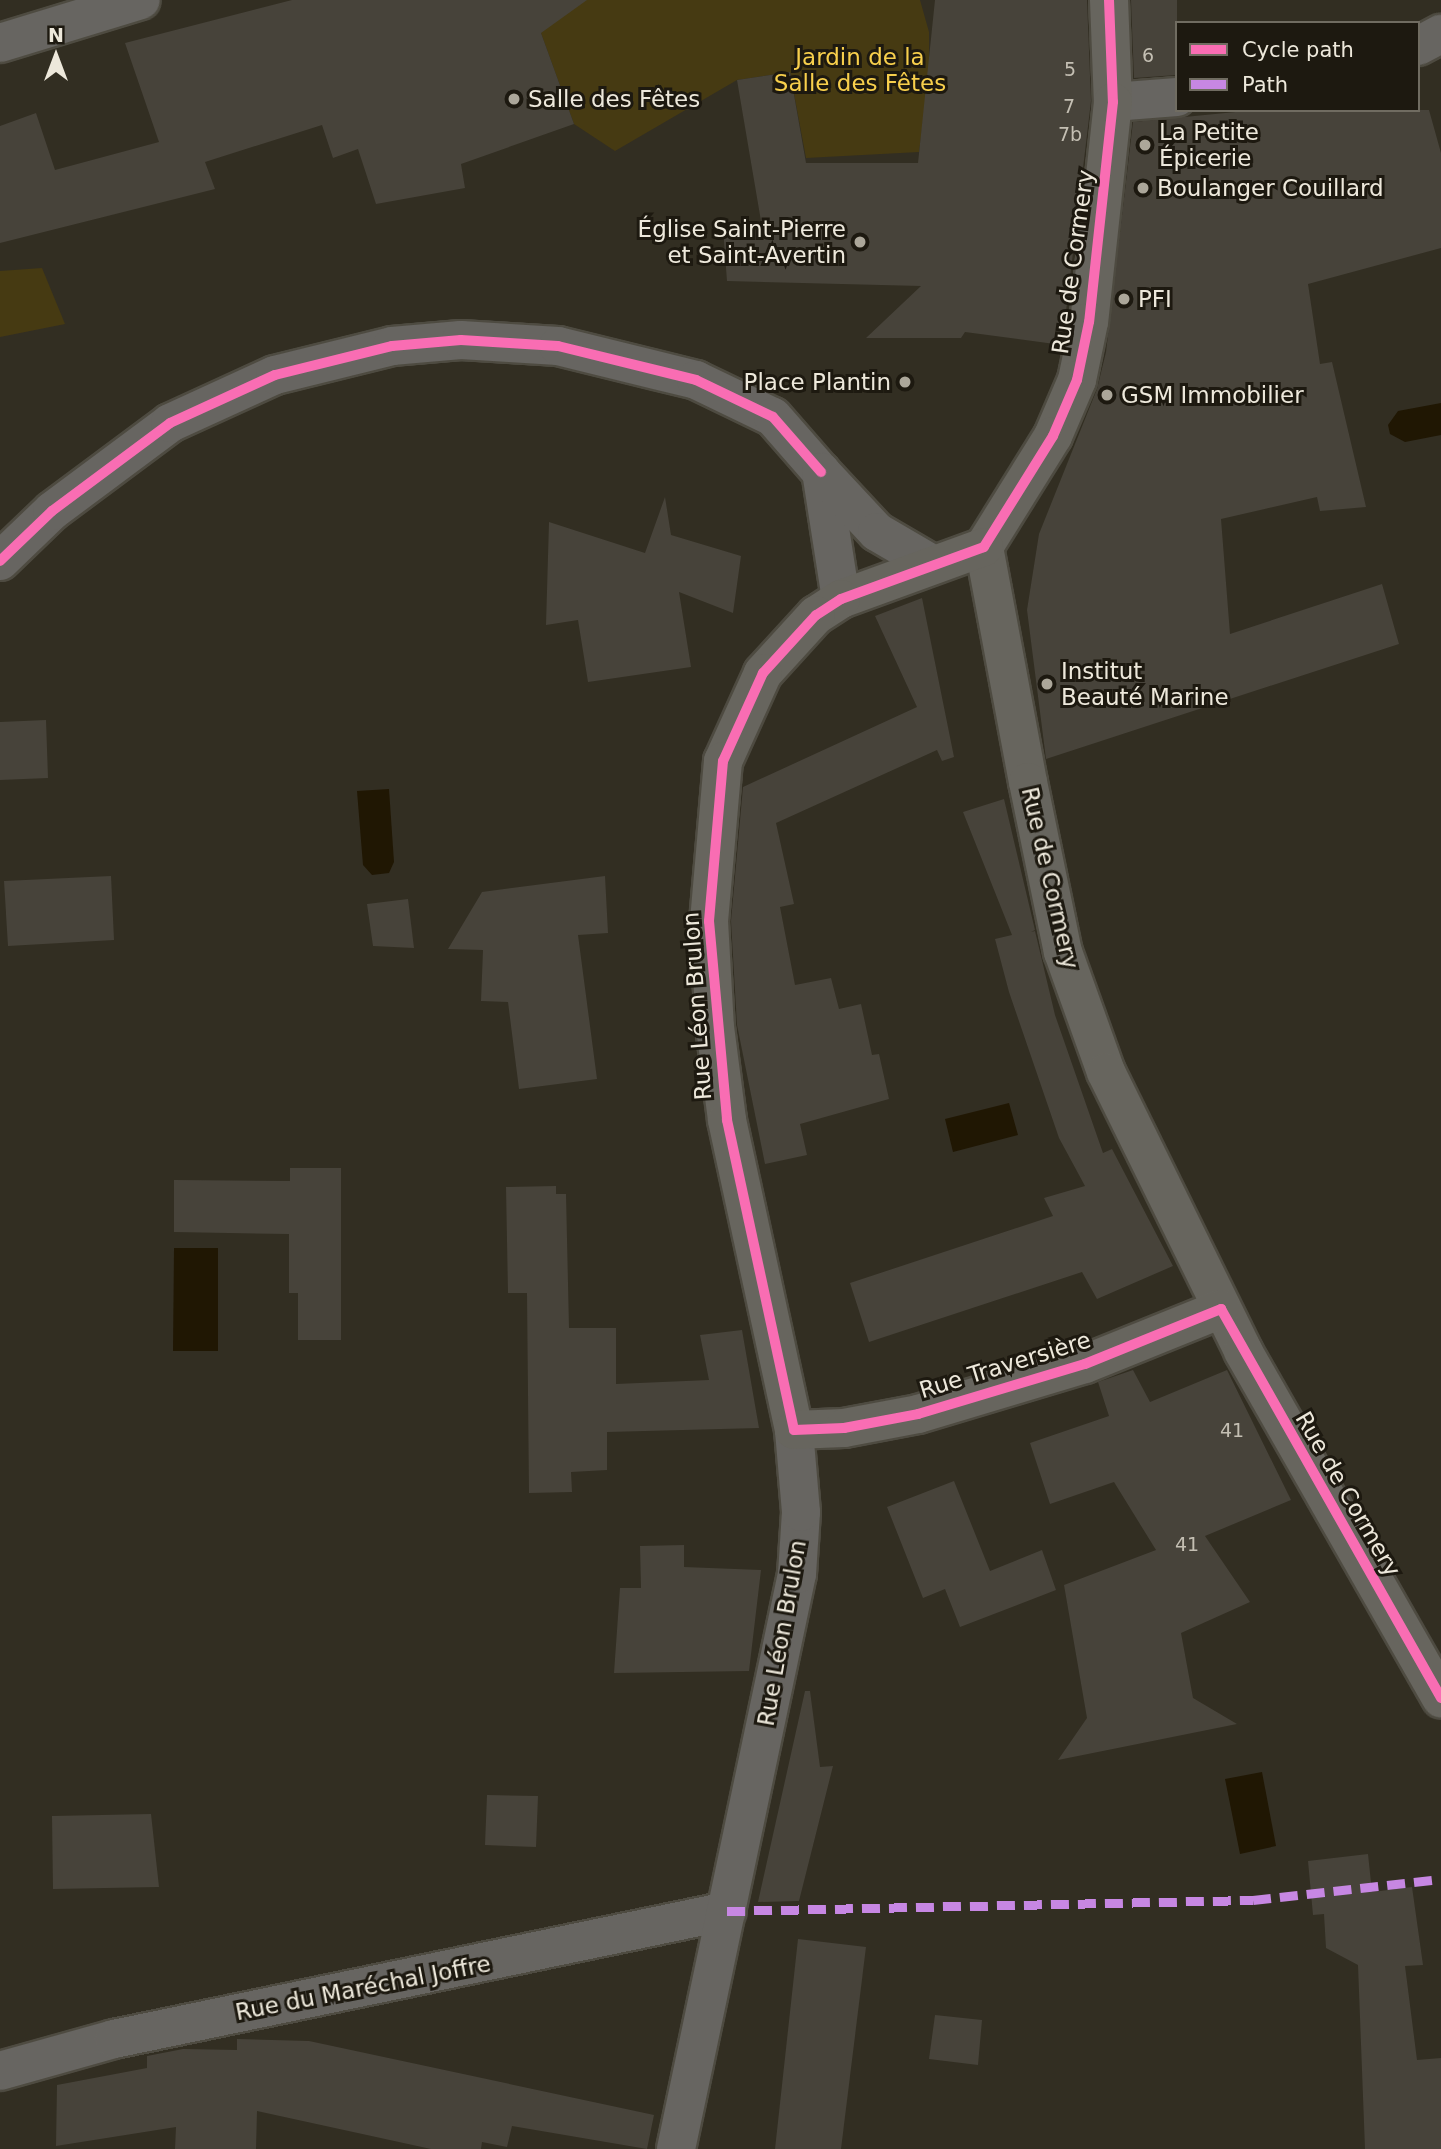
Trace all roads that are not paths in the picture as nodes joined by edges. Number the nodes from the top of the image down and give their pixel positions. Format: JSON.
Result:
{"nodes":[{"id":1,"x":141,"y":0,"type":"edge"},
{"id":2,"x":1108,"y":0,"type":"edge"},
{"id":3,"x":1441,"y":34,"type":"edge"},
{"id":4,"x":0,"y":43,"type":"edge"},
{"id":5,"x":1420,"y":45,"type":"edge"},
{"id":6,"x":1175,"y":97,"type":"edge"},
{"id":7,"x":1113,"y":102,"type":"junction"},
{"id":8,"x":821,"y":472,"type":"junction"},
{"id":9,"x":984,"y":547,"type":"junction"},
{"id":10,"x":0,"y":561,"type":"edge"},
{"id":11,"x":930,"y":563,"type":"junction"},
{"id":12,"x":841,"y":599,"type":"junction"},
{"id":13,"x":1221,"y":1309,"type":"junction"},
{"id":14,"x":794,"y":1430,"type":"junction"},
{"id":15,"x":1441,"y":1698,"type":"edge"},
{"id":16,"x":727,"y":1911,"type":"junction"},
{"id":17,"x":0,"y":2071,"type":"edge"},
{"id":18,"x":676,"y":2149,"type":"edge"}],
"edges":[{"from":1,"to":4,"type":"street"},
{"from":2,"to":7,"type":"main road","name":"Rue de Cormery"},
{"from":3,"to":5,"type":"street"},
{"from":6,"to":7,"type":"street"},
{"from":7,"to":9,"type":"main road","name":"Rue de Cormery"},
{"from":8,"to":10,"type":"street"},
{"from":8,"to":11,"type":"street"},
{"from":8,"to":12,"type":"street"},
{"from":9,"to":11,"type":"main road","name":"Rue Léon Brulon"},
{"from":9,"to":13,"type":"main road","name":"Rue de Cormery"},
{"from":11,"to":12,"type":"main road","name":"Rue Léon Brulon"},
{"from":12,"to":14,"type":"main road","name":"Rue Léon Brulon"},
{"from":13,"to":14,"type":"main road","name":"Rue Traversière"},
{"from":13,"to":15,"type":"main road","name":"Rue de Cormery"},
{"from":14,"to":16,"type":"street","name":"Rue Léon Brulon"},
{"from":16,"to":17,"type":"street","name":"Rue du Maréchal Joffre"},
{"from":16,"to":18,"type":"street","name":"Rue Léon Brulon"}]}
